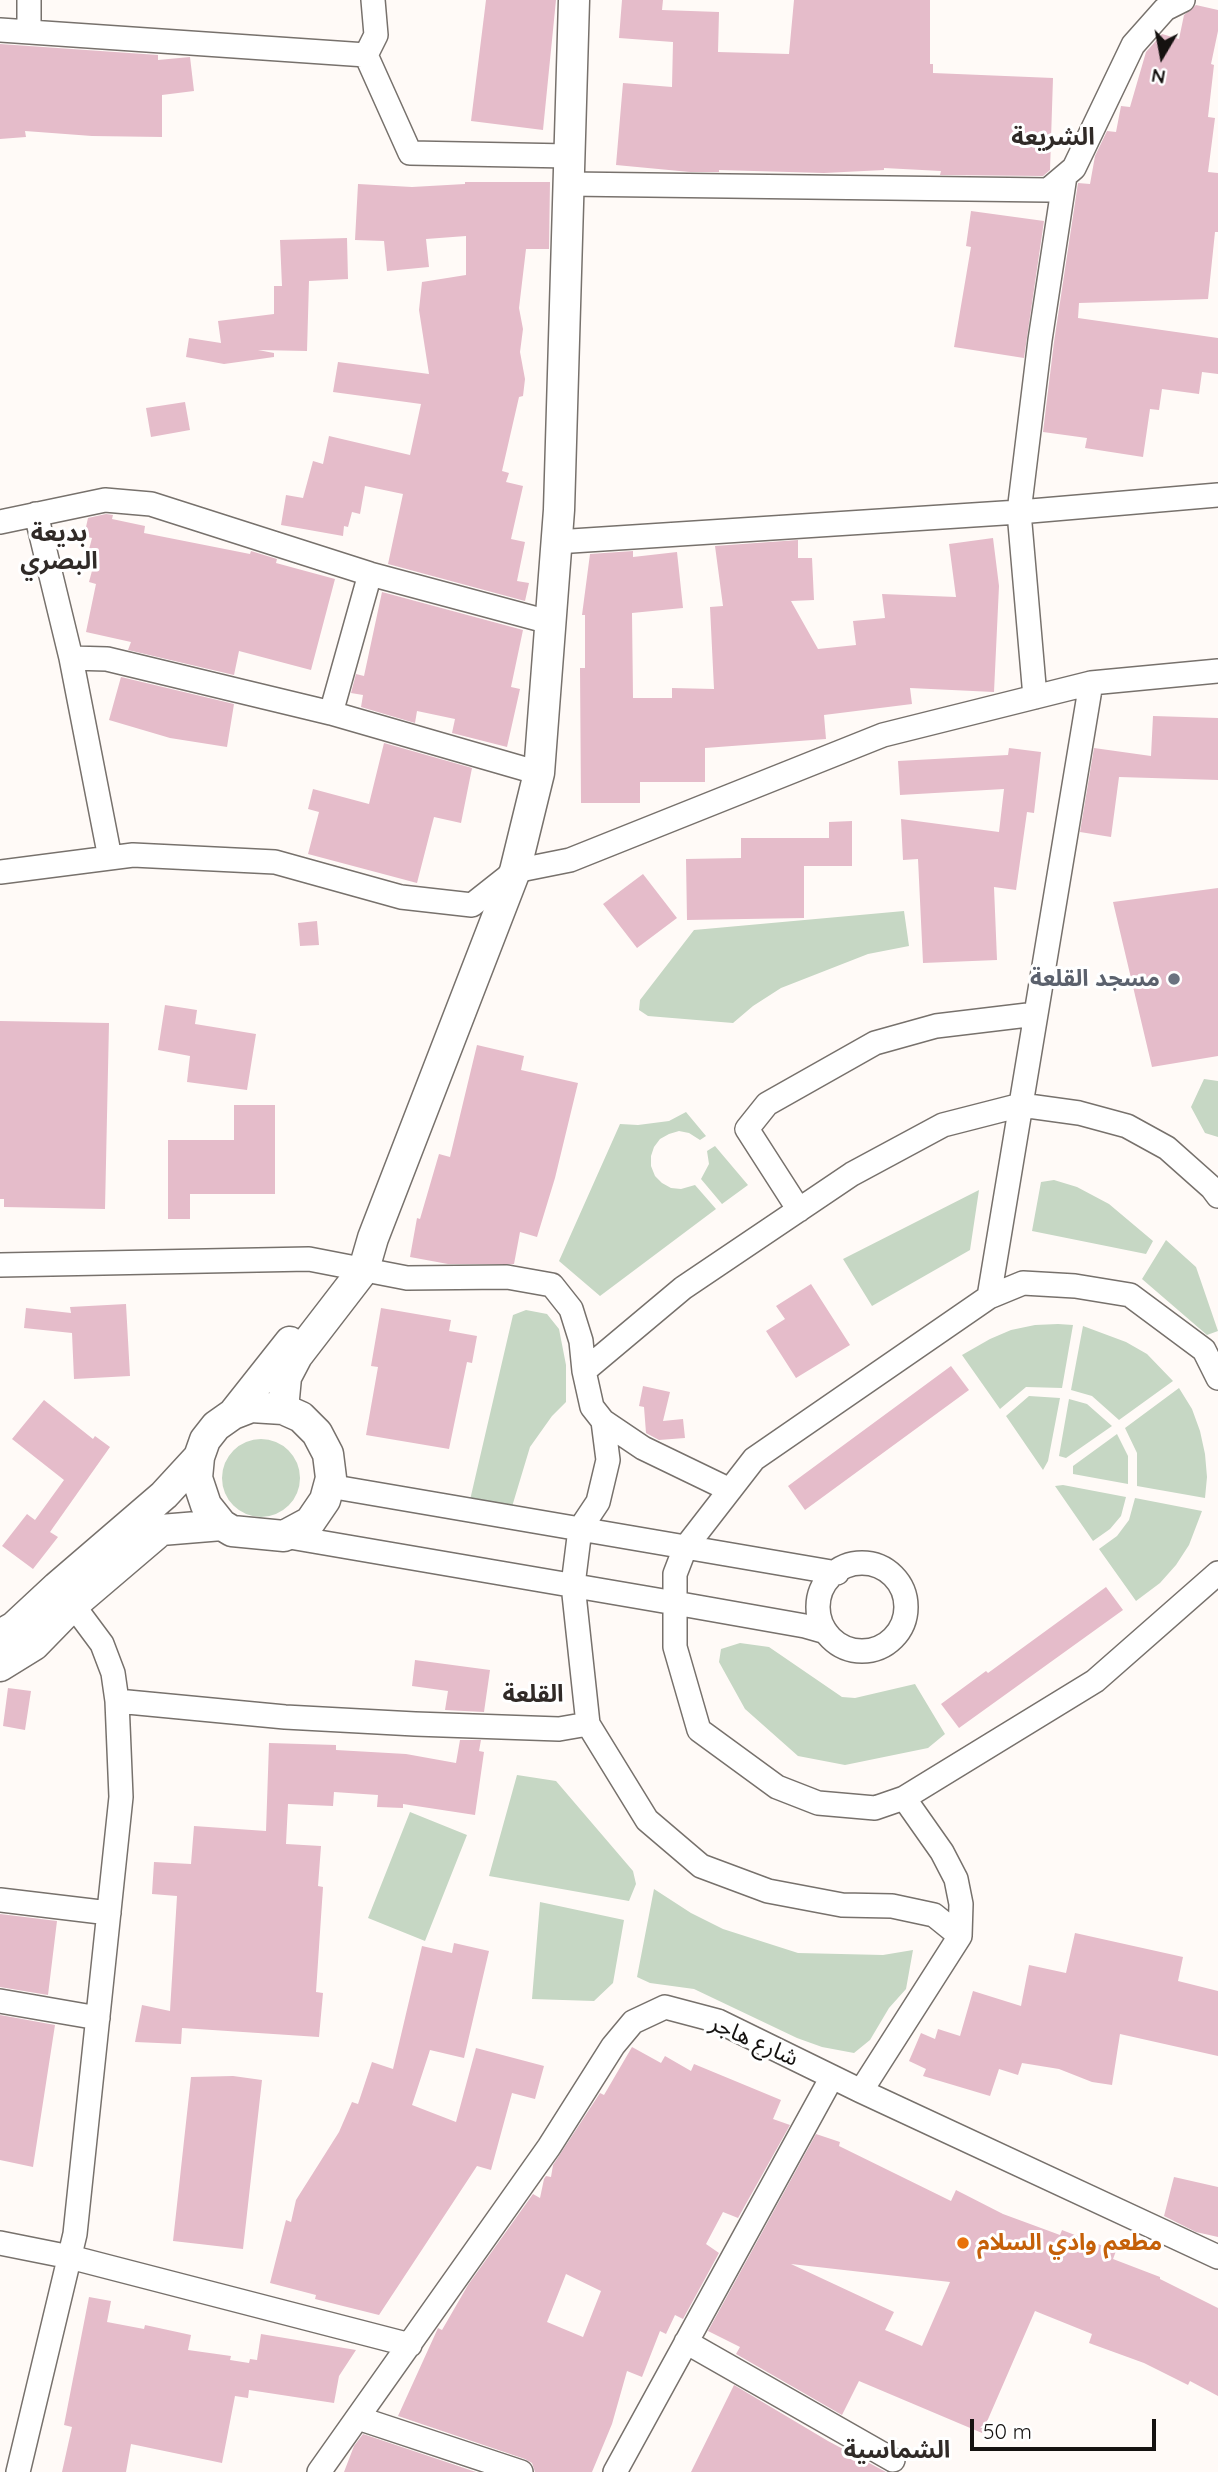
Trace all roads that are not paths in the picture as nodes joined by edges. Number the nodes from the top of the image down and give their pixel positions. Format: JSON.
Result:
{"nodes":[{"id":1,"x":29,"y":0,"type":"edge"},
{"id":2,"x":373,"y":0,"type":"edge"},
{"id":3,"x":574,"y":0,"type":"edge"},
{"id":4,"x":1166,"y":3,"type":"edge"},
{"id":5,"x":0,"y":30,"type":"edge"},
{"id":6,"x":29,"y":33,"type":"junction"},
{"id":7,"x":366,"y":55,"type":"junction"},
{"id":8,"x":569,"y":170,"type":"junction"},
{"id":9,"x":1065,"y":176,"type":"junction"},
{"id":10,"x":1218,"y":495,"type":"edge"},
{"id":11,"x":1019,"y":512,"type":"junction"},
{"id":12,"x":36,"y":514,"type":"junction"},
{"id":13,"x":0,"y":522,"type":"edge"},
{"id":14,"x":556,"y":542,"type":"junction"},
{"id":15,"x":370,"y":574,"type":"junction"},
{"id":16,"x":549,"y":622,"type":"junction"},
{"id":17,"x":71,"y":659,"type":"junction"},
{"id":18,"x":1218,"y":671,"type":"edge"},
{"id":19,"x":1091,"y":683,"type":"junction"},
{"id":20,"x":1035,"y":697,"type":"junction"},
{"id":21,"x":331,"y":713,"type":"junction"},
{"id":22,"x":539,"y":773,"type":"junction"},
{"id":23,"x":110,"y":858,"type":"junction"},
{"id":24,"x":515,"y":871,"type":"junction"},
{"id":25,"x":0,"y":872,"type":"edge"},
{"id":26,"x":1036,"y":1014,"type":"junction"},
{"id":27,"x":1021,"y":1105,"type":"junction"},
{"id":28,"x":1218,"y":1196,"type":"edge"},
{"id":29,"x":799,"y":1210,"type":"junction"},
{"id":30,"x":0,"y":1265,"type":"edge"},
{"id":31,"x":353,"y":1267,"type":"junction"},
{"id":32,"x":989,"y":1297,"type":"junction"},
{"id":33,"x":584,"y":1371,"type":"junction"},
{"id":34,"x":1218,"y":1378,"type":"edge"},
{"id":35,"x":283,"y":1409,"type":"junction"},
{"id":36,"x":233,"y":1414,"type":"junction"},
{"id":37,"x":603,"y":1421,"type":"junction"},
{"id":38,"x":199,"y":1457,"type":"junction"},
{"id":39,"x":329,"y":1486,"type":"junction"},
{"id":40,"x":730,"y":1490,"type":"junction"},
{"id":41,"x":222,"y":1525,"type":"junction"},
{"id":42,"x":580,"y":1529,"type":"junction"},
{"id":43,"x":284,"y":1536,"type":"junction"},
{"id":44,"x":685,"y":1548,"type":"junction"},
{"id":45,"x":837,"y":1573,"type":"junction"},
{"id":46,"x":1218,"y":1573,"type":"edge"},
{"id":47,"x":573,"y":1585,"type":"junction"},
{"id":48,"x":675,"y":1603,"type":"junction"},
{"id":49,"x":73,"y":1605,"type":"junction"},
{"id":50,"x":826,"y":1632,"type":"junction"},
{"id":51,"x":0,"y":1635,"type":"edge"},
{"id":52,"x":0,"y":1666,"type":"edge"},
{"id":53,"x":117,"y":1701,"type":"junction"},
{"id":54,"x":589,"y":1724,"type":"junction"},
{"id":55,"x":904,"y":1798,"type":"junction"},
{"id":56,"x":0,"y":1900,"type":"edge"},
{"id":57,"x":109,"y":1913,"type":"junction"},
{"id":58,"x":960,"y":1936,"type":"junction"},
{"id":59,"x":0,"y":2001,"type":"edge"},
{"id":60,"x":98,"y":2018,"type":"junction"},
{"id":61,"x":832,"y":2077,"type":"junction"},
{"id":62,"x":862,"y":2091,"type":"junction"},
{"id":63,"x":0,"y":2243,"type":"edge"},
{"id":64,"x":70,"y":2257,"type":"junction"},
{"id":65,"x":1218,"y":2257,"type":"edge"},
{"id":66,"x":686,"y":2342,"type":"junction"},
{"id":67,"x":410,"y":2345,"type":"junction"},
{"id":68,"x":358,"y":2418,"type":"junction"},
{"id":69,"x":893,"y":2460,"type":"dead end"},
{"id":70,"x":18,"y":2472,"type":"edge"},
{"id":71,"x":320,"y":2472,"type":"edge"},
{"id":72,"x":521,"y":2472,"type":"edge"},
{"id":73,"x":615,"y":2472,"type":"edge"}],
"edges":[{"from":1,"to":6,"type":"street"},
{"from":2,"to":7,"type":"street"},
{"from":3,"to":8,"type":"street"},
{"from":4,"to":9,"type":"street"},
{"from":5,"to":6,"type":"street"},
{"from":6,"to":7,"type":"street"},
{"from":7,"to":8,"type":"street"},
{"from":8,"to":9,"type":"street"},
{"from":8,"to":14,"type":"street"},
{"from":9,"to":11,"type":"street"},
{"from":10,"to":11,"type":"street"},
{"from":11,"to":14,"type":"street"},
{"from":11,"to":20,"type":"street"},
{"from":12,"to":13,"type":"street"},
{"from":12,"to":15,"type":"street"},
{"from":12,"to":17,"type":"street"},
{"from":14,"to":16,"type":"street"},
{"from":15,"to":16,"type":"street"},
{"from":15,"to":21,"type":"street"},
{"from":16,"to":22,"type":"street"},
{"from":17,"to":21,"type":"street"},
{"from":17,"to":23,"type":"street"},
{"from":18,"to":19,"type":"street"},
{"from":19,"to":20,"type":"street"},
{"from":19,"to":26,"type":"street"},
{"from":20,"to":24,"type":"street"},
{"from":21,"to":22,"type":"street"},
{"from":22,"to":24,"type":"street"},
{"from":23,"to":24,"type":"street"},
{"from":23,"to":25,"type":"street"},
{"from":24,"to":31,"type":"street"},
{"from":26,"to":27,"type":"street"},
{"from":26,"to":29,"type":"street"},
{"from":27,"to":28,"type":"street"},
{"from":27,"to":29,"type":"street"},
{"from":27,"to":32,"type":"street"},
{"from":29,"to":33,"type":"street"},
{"from":30,"to":31,"type":"street"},
{"from":31,"to":33,"type":"street"},
{"from":31,"to":35,"type":"street"},
{"from":31,"to":36,"type":"street"},
{"from":32,"to":34,"type":"street"},
{"from":32,"to":40,"type":"street"},
{"from":33,"to":37,"type":"street"},
{"from":35,"to":36,"type":"street"},
{"from":35,"to":39,"type":"street"},
{"from":36,"to":38,"type":"street"},
{"from":37,"to":40,"type":"street"},
{"from":37,"to":42,"type":"street"},
{"from":38,"to":41,"type":"street"},
{"from":38,"to":51,"type":"street"},
{"from":39,"to":42,"type":"street"},
{"from":39,"to":43,"type":"street"},
{"from":40,"to":44,"type":"street"},
{"from":41,"to":43,"type":"street"},
{"from":41,"to":49,"type":"street"},
{"from":42,"to":44,"type":"street"},
{"from":42,"to":47,"type":"street"},
{"from":43,"to":47,"type":"street"},
{"from":44,"to":45,"type":"street"},
{"from":44,"to":48,"type":"street"},
{"from":45,"to":50,"type":"street"},
{"from":45,"to":50,"type":"street"},
{"from":46,"to":55,"type":"street"},
{"from":47,"to":48,"type":"street"},
{"from":47,"to":54,"type":"street"},
{"from":48,"to":50,"type":"street"},
{"from":48,"to":55,"type":"street"},
{"from":49,"to":52,"type":"street"},
{"from":49,"to":53,"type":"street"},
{"from":53,"to":54,"type":"street"},
{"from":53,"to":57,"type":"street"},
{"from":54,"to":58,"type":"street"},
{"from":55,"to":58,"type":"street"},
{"from":56,"to":57,"type":"street"},
{"from":57,"to":60,"type":"street"},
{"from":58,"to":62,"type":"street"},
{"from":59,"to":60,"type":"street"},
{"from":60,"to":64,"type":"street"},
{"from":61,"to":62,"type":"street","name":"شارع هاجر"},
{"from":61,"to":66,"type":"street"},
{"from":61,"to":67,"type":"street","name":"شارع هاجر"},
{"from":62,"to":65,"type":"street","name":"شارع هاجر"},
{"from":63,"to":64,"type":"street"},
{"from":64,"to":67,"type":"street"},
{"from":64,"to":70,"type":"street"},
{"from":66,"to":69,"type":"street"},
{"from":66,"to":73,"type":"street"},
{"from":67,"to":68,"type":"street","name":"شارع هاجر"},
{"from":68,"to":71,"type":"street","name":"شارع هاجر"},
{"from":68,"to":72,"type":"street"}]}
